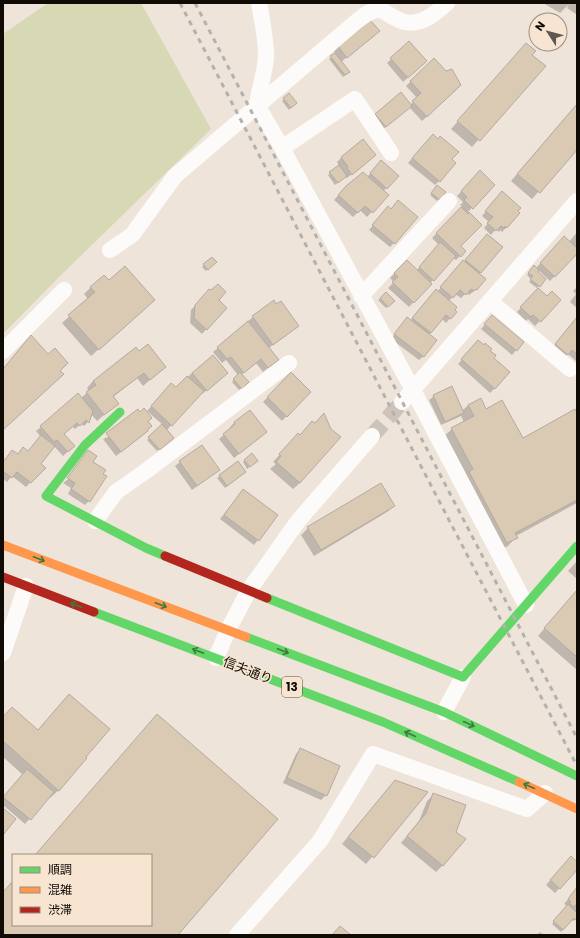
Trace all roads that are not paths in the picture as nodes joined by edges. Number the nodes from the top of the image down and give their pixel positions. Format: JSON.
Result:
{"nodes":[{"id":1,"x":259,"y":3,"type":"edge"},
{"id":2,"x":447,"y":3,"type":"edge"},
{"id":3,"x":257,"y":105,"type":"junction"},
{"id":4,"x":282,"y":148,"type":"junction"},
{"id":5,"x":391,"y":153,"type":"dead end"},
{"id":6,"x":449,"y":201,"type":"dead end"},
{"id":7,"x":577,"y":201,"type":"edge"},
{"id":8,"x":110,"y":250,"type":"dead end"},
{"id":9,"x":64,"y":290,"type":"dead end"},
{"id":10,"x":361,"y":296,"type":"junction"},
{"id":11,"x":490,"y":301,"type":"junction"},
{"id":12,"x":3,"y":351,"type":"edge"},
{"id":13,"x":289,"y":363,"type":"dead end"},
{"id":14,"x":570,"y":369,"type":"dead end"},
{"id":15,"x":413,"y":390,"type":"junction"},
{"id":16,"x":402,"y":402,"type":"tunnel mouth"},
{"id":17,"x":120,"y":412,"type":"dead end"},
{"id":18,"x":372,"y":436,"type":"tunnel mouth"},
{"id":19,"x":95,"y":521,"type":"junction"},
{"id":20,"x":3,"y":545,"type":"edge"},
{"id":21,"x":577,"y":546,"type":"edge"},
{"id":22,"x":3,"y":577,"type":"edge"},
{"id":23,"x":26,"y":586,"type":"junction"},
{"id":24,"x":249,"y":590,"type":"junction"},
{"id":25,"x":526,"y":605,"type":"junction"},
{"id":26,"x":228,"y":630,"type":"junction"},
{"id":27,"x":3,"y":653,"type":"edge"},
{"id":28,"x":216,"y":658,"type":"junction"},
{"id":29,"x":463,"y":677,"type":"junction"},
{"id":30,"x":444,"y":712,"type":"junction"},
{"id":31,"x":577,"y":776,"type":"edge"},
{"id":32,"x":545,"y":793,"type":"junction"},
{"id":33,"x":577,"y":809,"type":"edge"},
{"id":34,"x":237,"y":935,"type":"edge"}],
"edges":[{"from":1,"to":3,"type":"street"},
{"from":2,"to":3,"type":"street"},
{"from":3,"to":4,"type":"street"},
{"from":3,"to":8,"type":"street"},
{"from":4,"to":5,"type":"street"},
{"from":4,"to":10,"type":"street"},
{"from":6,"to":10,"type":"street"},
{"from":7,"to":11,"type":"street"},
{"from":9,"to":12,"type":"street"},
{"from":10,"to":15,"type":"street"},
{"from":11,"to":14,"type":"street"},
{"from":11,"to":15,"type":"street"},
{"from":13,"to":19,"type":"street"},
{"from":15,"to":16,"type":"street"},
{"from":15,"to":25,"type":"street"},
{"from":17,"to":19,"type":"main road"},
{"from":18,"to":24,"type":"street"},
{"from":19,"to":24,"type":"main road"},
{"from":20,"to":26,"type":"main road","number":"13","one_way":true},
{"from":21,"to":25,"type":"main road"},
{"from":22,"to":23,"type":"main road","name":"信夫通り","number":"13"},
{"from":23,"to":27,"type":"street"},
{"from":28,"to":23,"type":"main road","name":"信夫通り","number":"13","one_way":true},
{"from":24,"to":26,"type":"street"},
{"from":24,"to":29,"type":"main road"},
{"from":25,"to":29,"type":"main road"},
{"from":26,"to":28,"type":"street"},
{"from":26,"to":30,"type":"main road","number":"13","one_way":true},
{"from":32,"to":28,"type":"main road","name":"信夫通り","number":"13","one_way":true},
{"from":29,"to":30,"type":"street"},
{"from":30,"to":31,"type":"main road","number":"13","one_way":true},
{"from":32,"to":33,"type":"main road","name":"信夫通り","number":"13"},
{"from":32,"to":34,"type":"street"}]}
